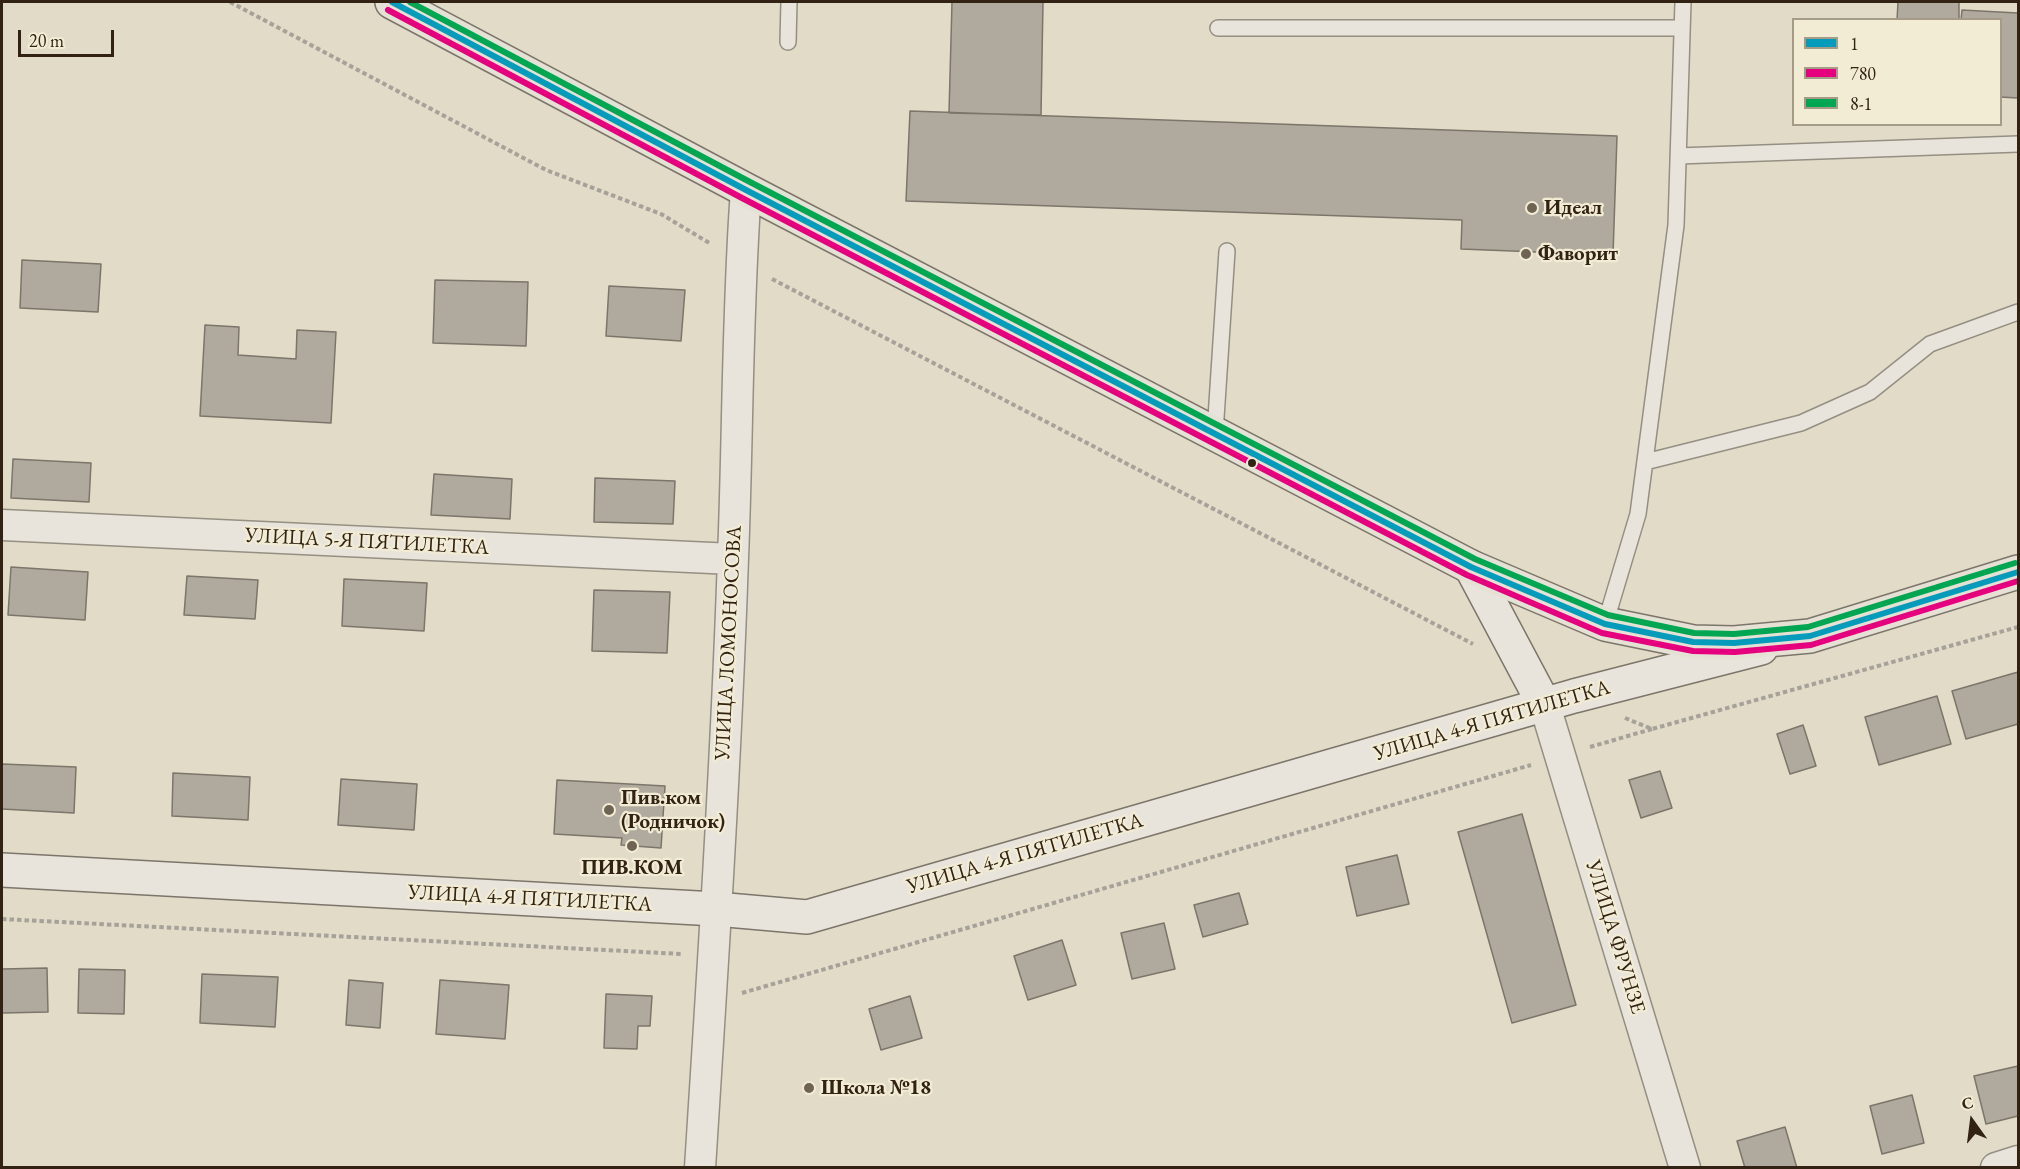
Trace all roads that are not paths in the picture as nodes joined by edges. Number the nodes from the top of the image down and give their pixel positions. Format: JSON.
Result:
{"nodes":[{"id":1,"x":392,"y":2,"type":"edge"},
{"id":2,"x":789,"y":2,"type":"edge"},
{"id":3,"x":1683,"y":2,"type":"edge"},
{"id":4,"x":1218,"y":28,"type":"dead end"},
{"id":5,"x":1682,"y":28,"type":"junction"},
{"id":6,"x":788,"y":42,"type":"dead end"},
{"id":7,"x":2019,"y":144,"type":"edge"},
{"id":8,"x":1678,"y":156,"type":"junction"},
{"id":9,"x":746,"y":190,"type":"junction"},
{"id":10,"x":1227,"y":251,"type":"dead end"},
{"id":11,"x":2019,"y":312,"type":"edge"},
{"id":12,"x":1215,"y":433,"type":"junction"},
{"id":13,"x":1645,"y":462,"type":"junction"},
{"id":14,"x":2,"y":525,"type":"edge"},
{"id":15,"x":733,"y":559,"type":"junction"},
{"id":16,"x":1472,"y":567,"type":"junction"},
{"id":17,"x":2019,"y":572,"type":"edge"},
{"id":18,"x":1605,"y":624,"type":"junction"},
{"id":19,"x":1810,"y":636,"type":"junction"},
{"id":20,"x":1545,"y":706,"type":"junction"},
{"id":21,"x":2,"y":870,"type":"edge"},
{"id":22,"x":716,"y":909,"type":"junction"},
{"id":23,"x":2019,"y":1161,"type":"edge"},
{"id":24,"x":700,"y":1167,"type":"edge"},
{"id":25,"x":1685,"y":1167,"type":"edge"},
{"id":26,"x":1996,"y":1167,"type":"edge"}],
"edges":[{"from":1,"to":9,"type":"main road"},
{"from":2,"to":6,"type":"lane"},
{"from":3,"to":5,"type":"lane"},
{"from":4,"to":5,"type":"lane"},
{"from":5,"to":8,"type":"lane"},
{"from":7,"to":8,"type":"lane"},
{"from":8,"to":13,"type":"lane"},
{"from":9,"to":12,"type":"main road"},
{"from":9,"to":15,"type":"street","name":"УЛИЦА ЛОМОНОСОВА"},
{"from":10,"to":12,"type":"lane"},
{"from":11,"to":13,"type":"lane"},
{"from":12,"to":16,"type":"main road"},
{"from":13,"to":18,"type":"lane"},
{"from":14,"to":15,"type":"street","name":"УЛИЦА 5-Я ПЯТИЛЕТКА"},
{"from":15,"to":22,"type":"street","name":"УЛИЦА ЛОМОНОСОВА"},
{"from":16,"to":18,"type":"main road"},
{"from":16,"to":20,"type":"street"},
{"from":17,"to":19,"type":"main road","name":"УЛИЦА 4-Я ПЯТИЛЕТКА"},
{"from":18,"to":19,"type":"main road"},
{"from":19,"to":20,"type":"street","name":"УЛИЦА 4-Я ПЯТИЛЕТКА"},
{"from":20,"to":22,"type":"street","name":"УЛИЦА 4-Я ПЯТИЛЕТКА"},
{"from":20,"to":25,"type":"street","name":"УЛИЦА ФРУНЗЕ"},
{"from":21,"to":22,"type":"street","name":"УЛИЦА 4-Я ПЯТИЛЕТКА"},
{"from":22,"to":24,"type":"street","name":"УЛИЦА ЛОМОНОСОВА"},
{"from":23,"to":26,"type":"street"}]}
